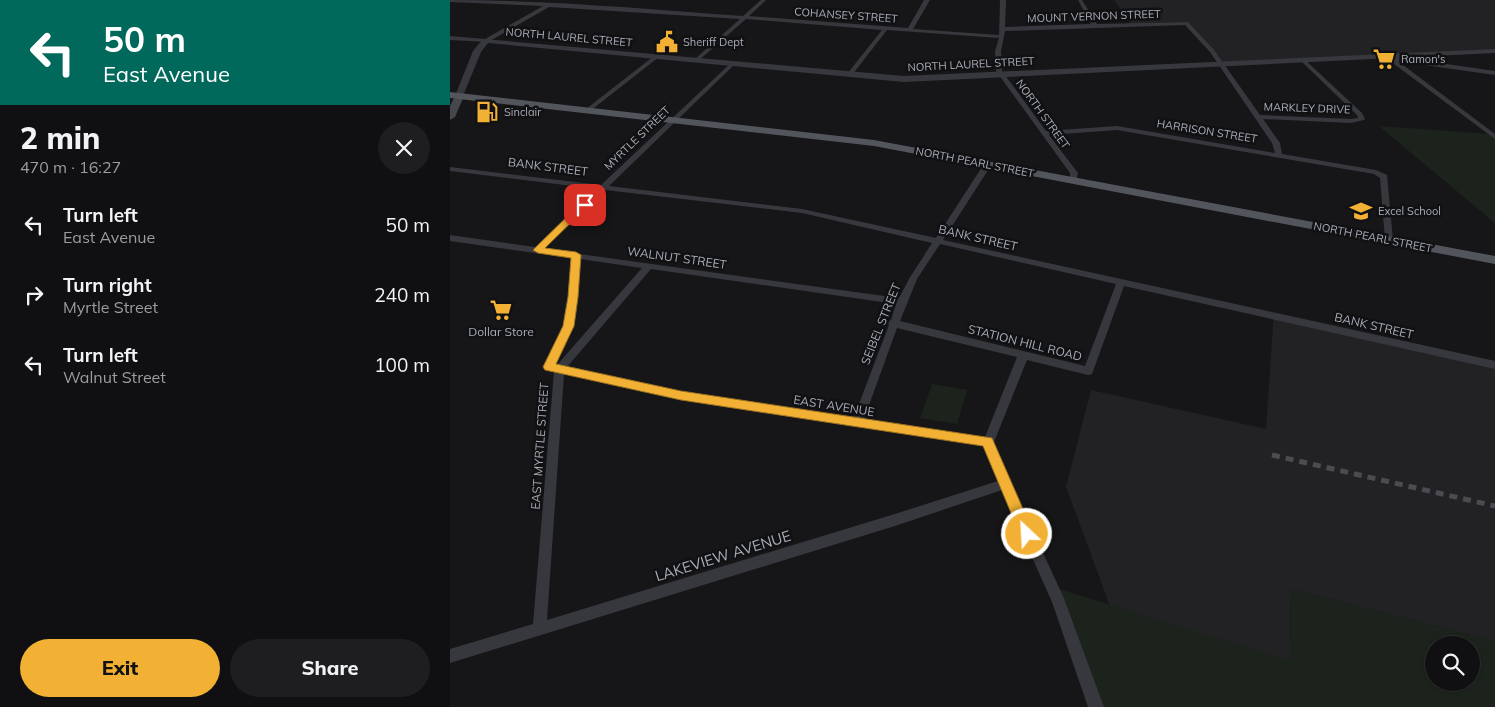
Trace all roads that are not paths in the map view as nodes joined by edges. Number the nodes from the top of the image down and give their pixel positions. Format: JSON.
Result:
{"nodes":[{"id":1,"x":450,"y":0,"type":"edge"},
{"id":2,"x":523,"y":0,"type":"edge"},
{"id":3,"x":764,"y":0,"type":"edge"},
{"id":4,"x":928,"y":0,"type":"edge"},
{"id":5,"x":1003,"y":0,"type":"edge"},
{"id":6,"x":1080,"y":0,"type":"edge"},
{"id":7,"x":548,"y":5,"type":"junction"},
{"id":8,"x":744,"y":17,"type":"junction"},
{"id":9,"x":1095,"y":26,"type":"junction"},
{"id":10,"x":886,"y":28,"type":"junction"},
{"id":11,"x":1002,"y":29,"type":"junction"},
{"id":12,"x":910,"y":30,"type":"junction"},
{"id":13,"x":1002,"y":37,"type":"junction"},
{"id":14,"x":450,"y":38,"type":"edge"},
{"id":15,"x":486,"y":41,"type":"junction"},
{"id":16,"x":1495,"y":50,"type":"edge"},
{"id":17,"x":1397,"y":55,"type":"junction"},
{"id":18,"x":656,"y":57,"type":"junction"},
{"id":19,"x":697,"y":60,"type":"junction"},
{"id":20,"x":1303,"y":60,"type":"junction"},
{"id":21,"x":732,"y":64,"type":"junction"},
{"id":22,"x":1220,"y":64,"type":"junction"},
{"id":23,"x":1495,"y":73,"type":"edge"},
{"id":24,"x":850,"y":74,"type":"junction"},
{"id":25,"x":1002,"y":74,"type":"junction"},
{"id":26,"x":454,"y":95,"type":"edge"},
{"id":27,"x":588,"y":110,"type":"junction"},
{"id":28,"x":450,"y":116,"type":"edge"},
{"id":29,"x":1258,"y":117,"type":"junction"},
{"id":30,"x":674,"y":120,"type":"junction"},
{"id":31,"x":1044,"y":133,"type":"junction"},
{"id":32,"x":1495,"y":137,"type":"edge"},
{"id":33,"x":1279,"y":155,"type":"junction"},
{"id":34,"x":988,"y":164,"type":"junction"},
{"id":35,"x":450,"y":169,"type":"edge"},
{"id":36,"x":1073,"y":180,"type":"junction"},
{"id":37,"x":604,"y":187,"type":"junction"},
{"id":38,"x":450,"y":238,"type":"edge"},
{"id":39,"x":1389,"y":240,"type":"junction"},
{"id":40,"x":939,"y":242,"type":"junction"},
{"id":41,"x":538,"y":250,"type":"junction"},
{"id":42,"x":576,"y":255,"type":"junction"},
{"id":43,"x":1495,"y":260,"type":"edge"},
{"id":44,"x":648,"y":267,"type":"junction"},
{"id":45,"x":1122,"y":282,"type":"junction"},
{"id":46,"x":902,"y":302,"type":"junction"},
{"id":47,"x":892,"y":323,"type":"junction"},
{"id":48,"x":1023,"y":356,"type":"junction"},
{"id":49,"x":1495,"y":366,"type":"edge"},
{"id":50,"x":559,"y":370,"type":"junction"},
{"id":51,"x":856,"y":423,"type":"junction"},
{"id":52,"x":988,"y":442,"type":"junction"},
{"id":53,"x":1004,"y":484,"type":"junction"},
{"id":54,"x":539,"y":629,"type":"junction"},
{"id":55,"x":450,"y":656,"type":"edge"},
{"id":56,"x":1096,"y":707,"type":"edge"}],
"edges":[{"from":1,"to":7,"type":"street","name":"COHANSEY STREET"},
{"from":2,"to":7,"type":"street"},
{"from":3,"to":8,"type":"street"},
{"from":4,"to":12,"type":"street"},
{"from":5,"to":11,"type":"street","name":"NORTH STREET"},
{"from":6,"to":9,"type":"street"},
{"from":7,"to":8,"type":"street","name":"COHANSEY STREET"},
{"from":7,"to":15,"type":"street"},
{"from":8,"to":10,"type":"street","name":"COHANSEY STREET"},
{"from":8,"to":19,"type":"street"},
{"from":9,"to":11,"type":"street","name":"MOUNT VERNON STREET"},
{"from":9,"to":22,"type":"street","name":"MOUNT VERNON STREET"},
{"from":10,"to":12,"type":"street","name":"COHANSEY STREET"},
{"from":10,"to":24,"type":"street"},
{"from":11,"to":13,"type":"street","name":"NORTH STREET"},
{"from":12,"to":13,"type":"street","name":"COHANSEY STREET"},
{"from":13,"to":25,"type":"street","name":"NORTH STREET"},
{"from":14,"to":15,"type":"street","name":"NORTH LAUREL STREET"},
{"from":15,"to":18,"type":"street","name":"NORTH LAUREL STREET"},
{"from":15,"to":26,"type":"street"},
{"from":16,"to":17,"type":"street","name":"NORTH LAUREL STREET"},
{"from":17,"to":20,"type":"street","name":"NORTH LAUREL STREET"},
{"from":17,"to":23,"type":"street"},
{"from":17,"to":32,"type":"street"},
{"from":18,"to":19,"type":"street","name":"NORTH LAUREL STREET"},
{"from":18,"to":27,"type":"street"},
{"from":19,"to":21,"type":"street","name":"NORTH LAUREL STREET"},
{"from":20,"to":22,"type":"street","name":"NORTH LAUREL STREET"},
{"from":20,"to":29,"type":"street","name":"MARKLEY DRIVE"},
{"from":21,"to":24,"type":"street","name":"NORTH LAUREL STREET"},
{"from":21,"to":30,"type":"street","name":"MYRTLE STREET"},
{"from":22,"to":25,"type":"street","name":"NORTH LAUREL STREET"},
{"from":22,"to":29,"type":"street"},
{"from":24,"to":25,"type":"street","name":"NORTH LAUREL STREET"},
{"from":25,"to":31,"type":"street","name":"NORTH STREET"},
{"from":26,"to":27,"type":"main road","name":"NORTH PEARL STREET"},
{"from":26,"to":28,"type":"main road"},
{"from":27,"to":30,"type":"main road","name":"NORTH PEARL STREET"},
{"from":29,"to":33,"type":"street"},
{"from":30,"to":34,"type":"main road","name":"NORTH PEARL STREET"},
{"from":30,"to":37,"type":"street","name":"MYRTLE STREET"},
{"from":31,"to":33,"type":"street","name":"HARRISON STREET"},
{"from":31,"to":36,"type":"street","name":"NORTH STREET"},
{"from":33,"to":39,"type":"street","name":"HARRISON STREET"},
{"from":34,"to":36,"type":"main road","name":"NORTH PEARL STREET"},
{"from":34,"to":40,"type":"street","name":"SEIBEL STREET"},
{"from":35,"to":37,"type":"street","name":"BANK STREET"},
{"from":36,"to":39,"type":"main road","name":"NORTH PEARL STREET"},
{"from":37,"to":40,"type":"street","name":"BANK STREET"},
{"from":37,"to":41,"type":"street","name":"MYRTLE STREET"},
{"from":38,"to":41,"type":"street","name":"WALNUT STREET"},
{"from":39,"to":43,"type":"main road","name":"NORTH PEARL STREET"},
{"from":40,"to":45,"type":"street","name":"BANK STREET"},
{"from":40,"to":46,"type":"street","name":"SEIBEL STREET"},
{"from":41,"to":42,"type":"street","name":"WALNUT STREET"},
{"from":42,"to":44,"type":"street","name":"WALNUT STREET"},
{"from":42,"to":50,"type":"street"},
{"from":44,"to":46,"type":"street","name":"WALNUT STREET"},
{"from":44,"to":50,"type":"street","name":"EAST MYRTLE STREET"},
{"from":45,"to":48,"type":"street","name":"STATION HILL ROAD"},
{"from":45,"to":49,"type":"street","name":"BANK STREET"},
{"from":46,"to":47,"type":"street","name":"SEIBEL STREET"},
{"from":47,"to":48,"type":"street","name":"STATION HILL ROAD"},
{"from":47,"to":51,"type":"street","name":"SEIBEL STREET"},
{"from":48,"to":52,"type":"street"},
{"from":50,"to":51,"type":"street","name":"EAST AVENUE"},
{"from":50,"to":54,"type":"street","name":"EAST MYRTLE STREET"},
{"from":51,"to":52,"type":"street","name":"EAST AVENUE"},
{"from":52,"to":53,"type":"street"},
{"from":53,"to":54,"type":"street","name":"LAKEVIEW AVENUE"},
{"from":53,"to":56,"type":"street"},
{"from":54,"to":55,"type":"street","name":"LAKEVIEW AVENUE"}]}
